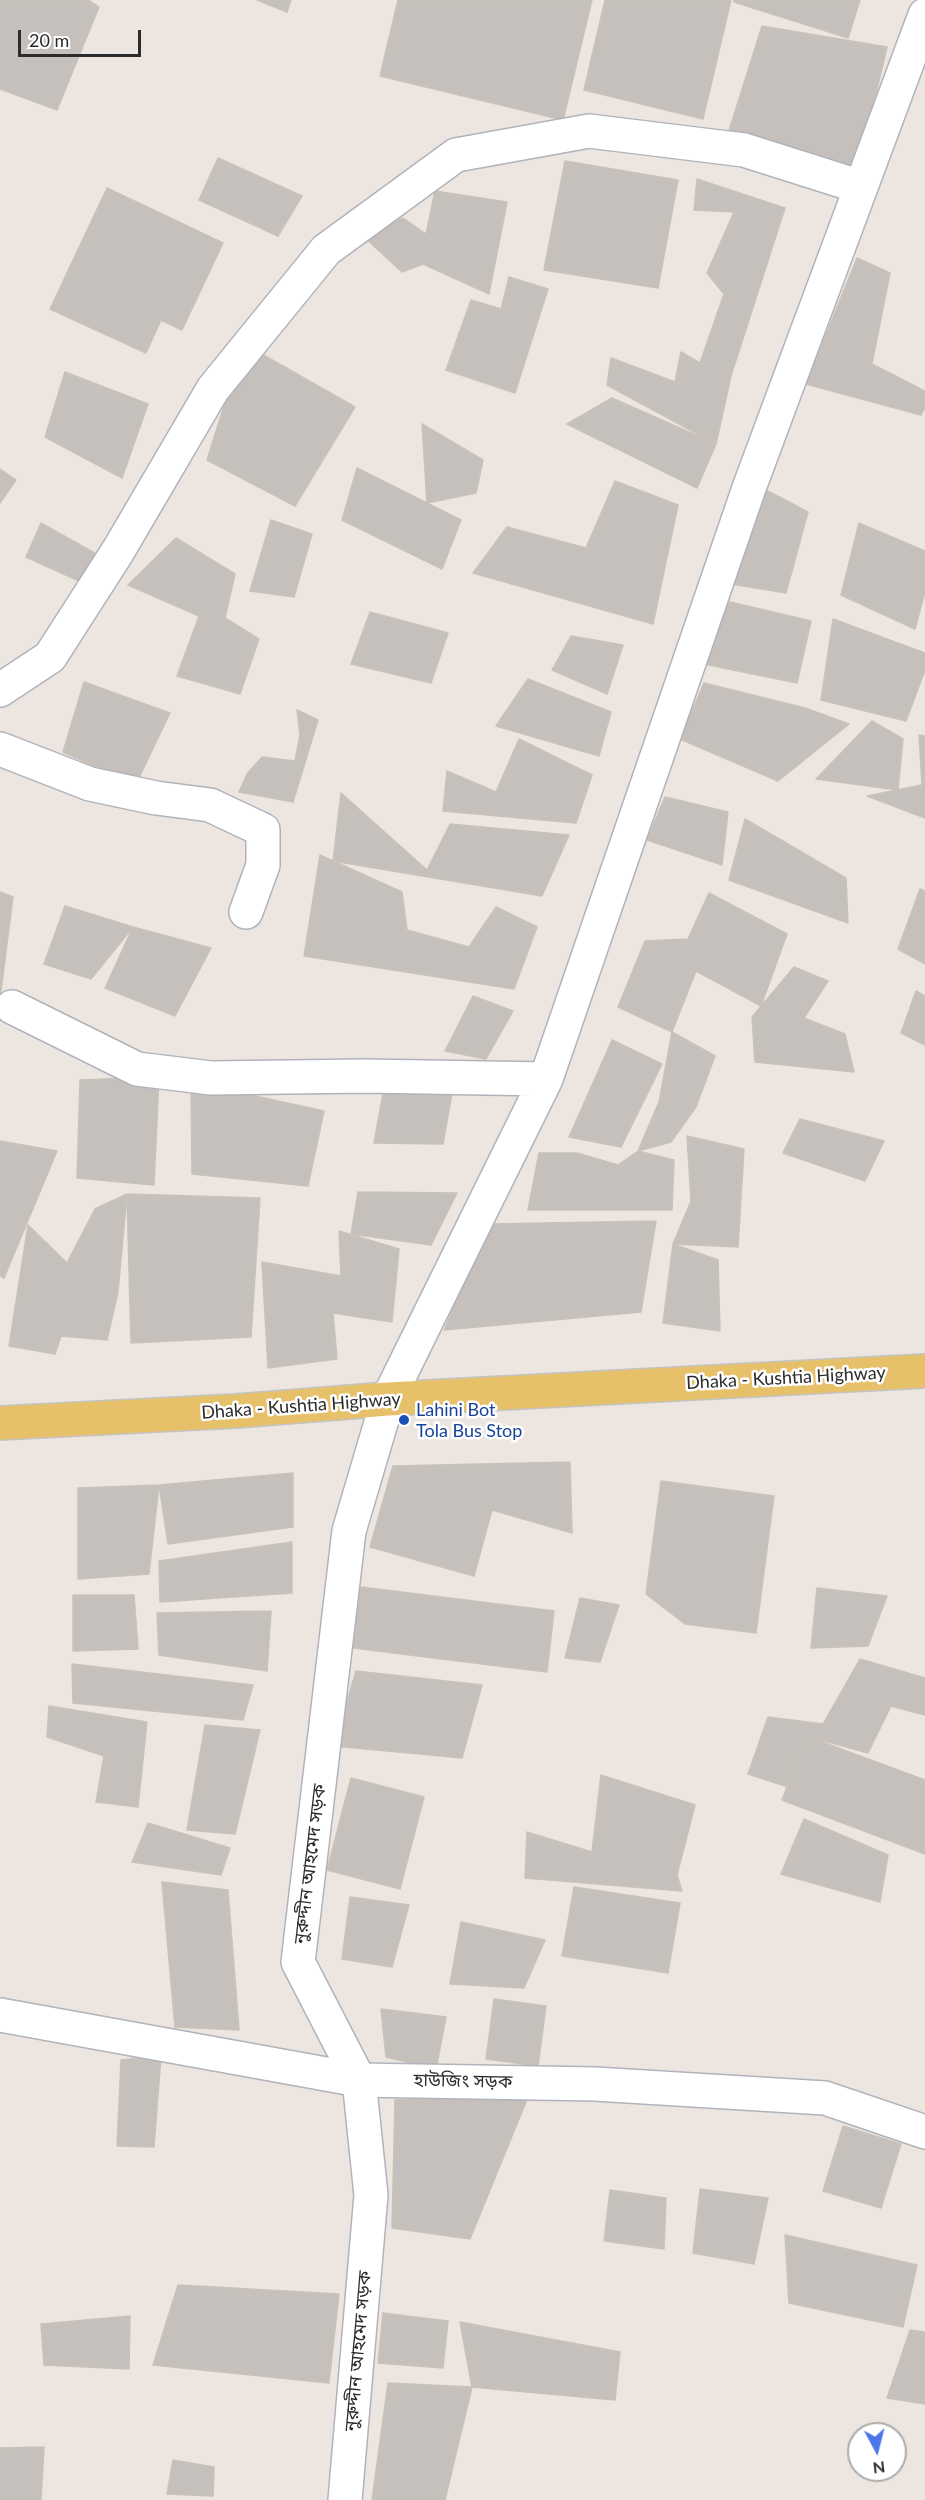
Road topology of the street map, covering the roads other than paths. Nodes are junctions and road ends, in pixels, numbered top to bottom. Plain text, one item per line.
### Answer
1 (925, 15) edge
2 (861, 187) junction
3 (0, 690) edge
4 (0, 749) edge
5 (246, 912) dead end
6 (12, 1007) dead end
7 (546, 1079) junction
8 (925, 1371) edge
9 (388, 1399) junction
10 (0, 1423) edge
11 (0, 2015) edge
12 (359, 2080) junction
13 (925, 2132) edge
14 (345, 2500) edge

1 - 2 street, নুরুদ্দীন আহমেদ সড়ক
2 - 3 street
2 - 7 street, নুরুদ্দীন আহমেদ সড়ক
4 - 5 street
6 - 7 street
7 - 9 street, নুরুদ্দীন আহমেদ সড়ক
8 - 9 main road, Dhaka - Kushtia Highway
9 - 10 main road, Dhaka - Kushtia Highway
9 - 12 street, নুরুদ্দীন আহমেদ সড়ক
11 - 12 street, হাউজিং সড়ক
12 - 13 street, হাউজিং সড়ক
12 - 14 street, নুরুদ্দীন আহমেদ সড়ক

